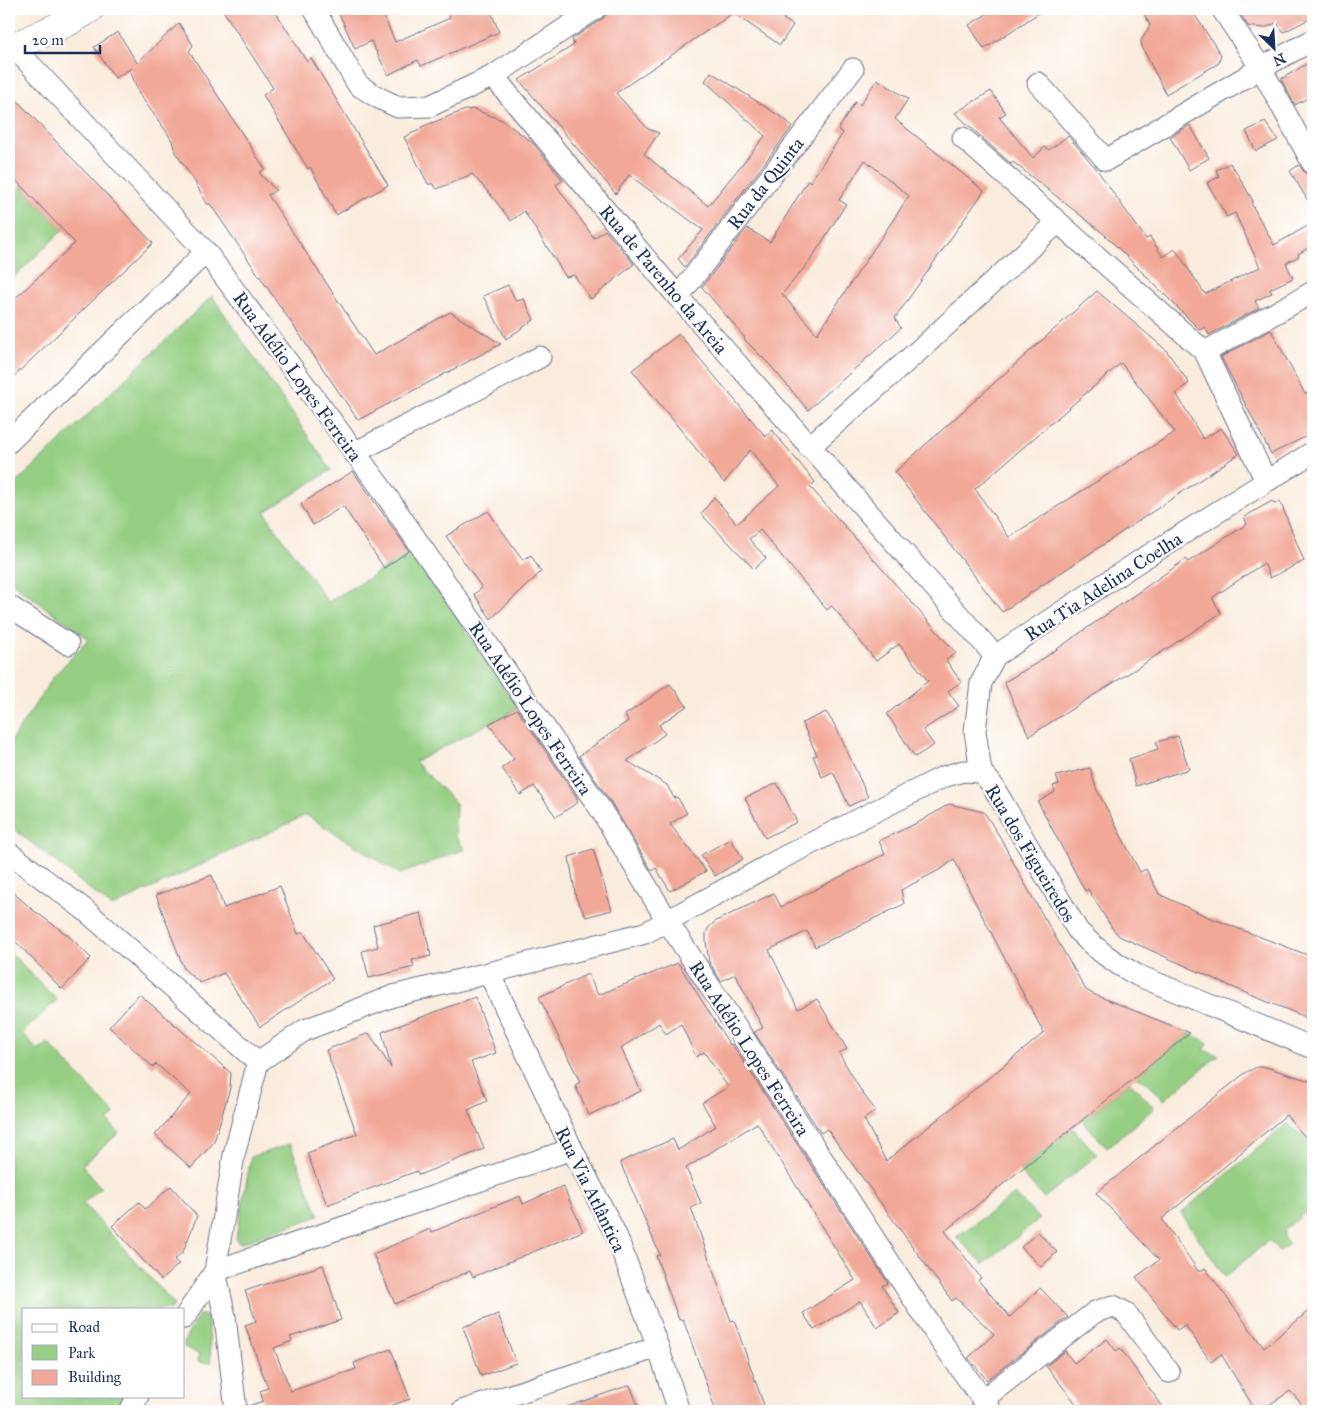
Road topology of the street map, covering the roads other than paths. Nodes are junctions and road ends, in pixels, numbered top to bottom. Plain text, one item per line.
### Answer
1 (90, 9) edge
2 (314, 9) edge
3 (595, 9) edge
4 (1222, 9) edge
5 (1313, 40) edge
6 (10, 47) edge
7 (1261, 68) junction
8 (853, 69) dead end
9 (493, 76) junction
10 (1038, 83) dead end
11 (963, 138) dead end
12 (1313, 164) edge
13 (1058, 222) junction
14 (206, 252) junction
15 (1313, 292) edge
16 (678, 297) junction
17 (1205, 352) junction
18 (540, 357) dead end
19 (9, 442) edge
20 (810, 446) junction
21 (1313, 452) edge
22 (354, 453) junction
23 (1266, 481) junction
24 (9, 606) edge
25 (68, 644) dead end
26 (995, 656) junction
27 (981, 772) junction
28 (9, 853) edge
29 (668, 922) junction
30 (489, 973) junction
31 (1313, 1048) edge
32 (258, 1062) junction
33 (572, 1149) junction
34 (215, 1271) junction
35 (185, 1316) edge
36 (658, 1347) junction
37 (1169, 1372) dead end
38 (137, 1398) edge
39 (987, 1405) edge
40 (130, 1411) edge
41 (236, 1411) edge
42 (462, 1411) edge
43 (679, 1411) edge

1 - 6 street
2 - 9 street
3 - 9 street
4 - 7 street
5 - 7 street
6 - 14 street, Rua Adélio Lopes Ferreira
7 - 10 street
7 - 12 street
8 - 16 street, Rua da Quinta
9 - 16 street, Rua de Parenho da Areia
11 - 13 street
13 - 17 street
13 - 20 street
14 - 19 street
14 - 22 street, Rua Adélio Lopes Ferreira
15 - 17 street
16 - 20 street, Rua de Parenho da Areia
17 - 23 street
18 - 22 street
20 - 26 street, Rua de Parenho da Areia
21 - 23 street, Rua Tia Adelina Coelha
22 - 29 street, Rua Adélio Lopes Ferreira
23 - 26 street, Rua Tia Adelina Coelha
24 - 25 street
26 - 27 street, Rua Tia Adelina Coelha
27 - 29 street, Rua dos Figueiredos
27 - 31 street, Rua dos Figueiredos
28 - 32 street
29 - 30 street, Rua dos Figueiredos
29 - 39 street, Rua Adélio Lopes Ferreira
30 - 32 street, Rua dos Figueiredos
30 - 33 street, Rua Via Atlântica
32 - 34 street
33 - 34 street
33 - 36 street, Rua Via Atlântica
34 - 35 street
34 - 41 street
36 - 42 street
36 - 43 street, Rua Via Atlântica
37 - 39 street
38 - 40 street

